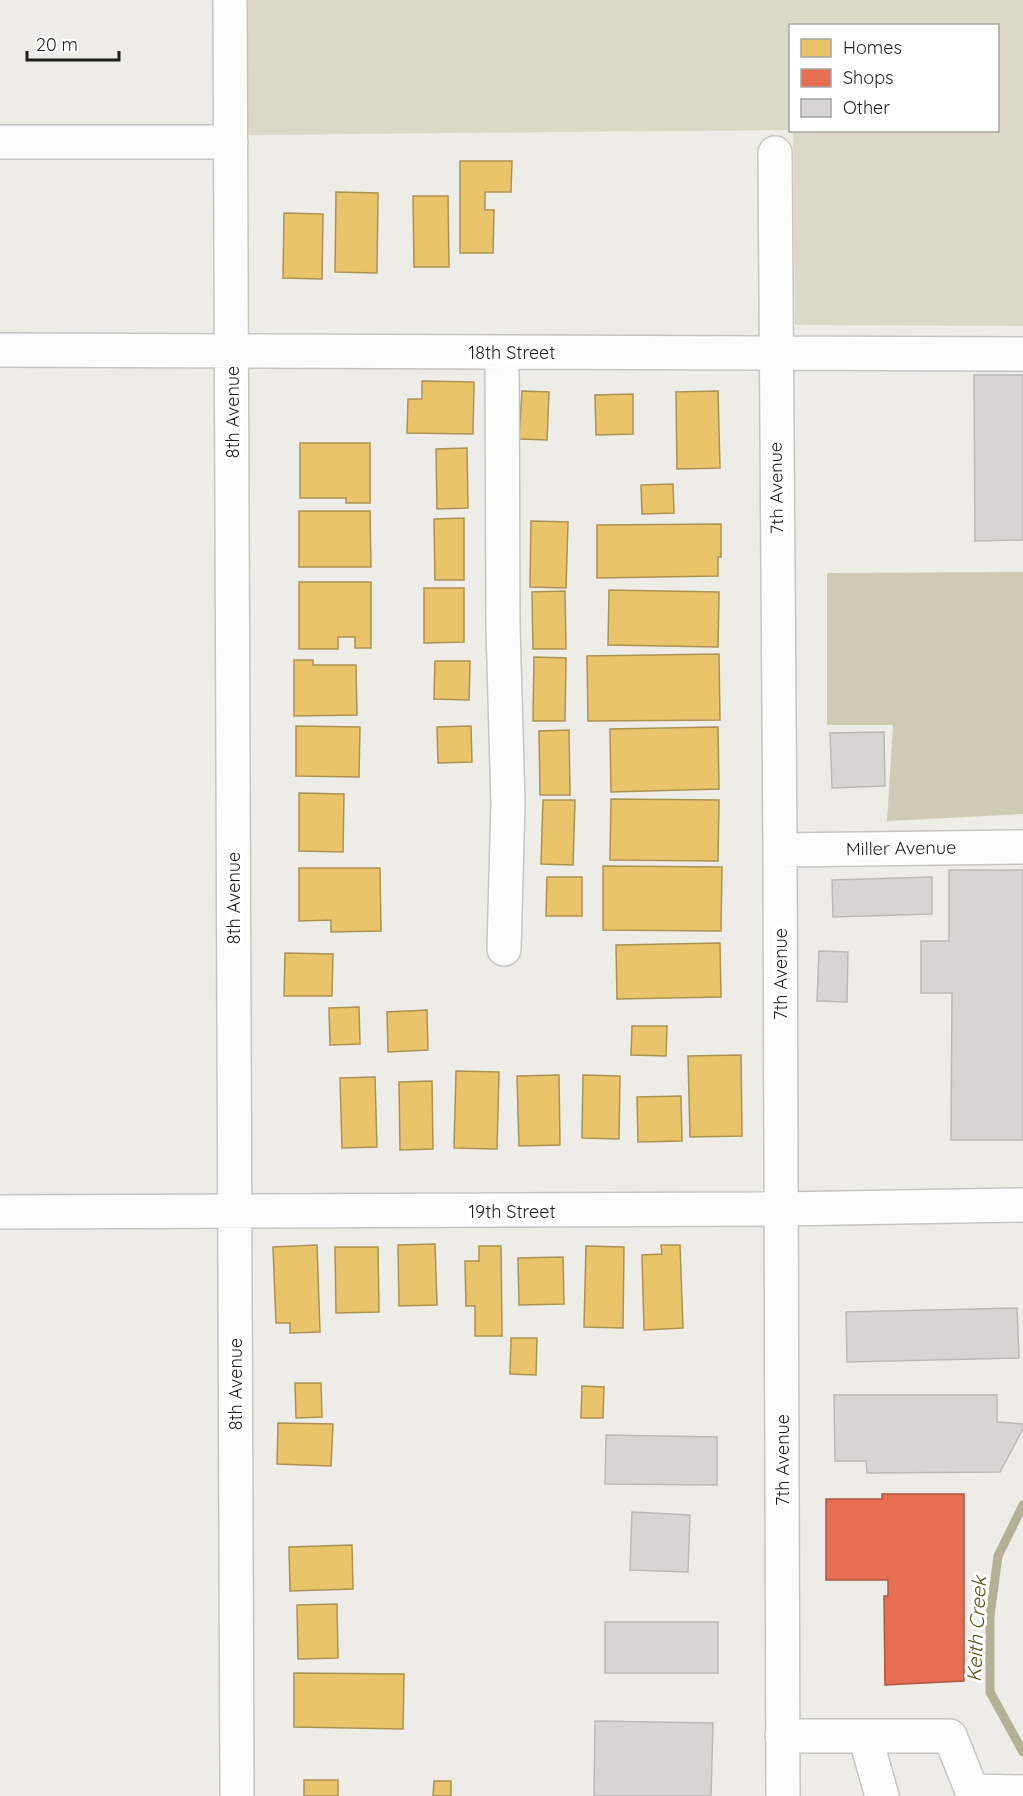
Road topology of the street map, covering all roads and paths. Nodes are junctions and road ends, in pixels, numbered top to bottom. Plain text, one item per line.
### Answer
1 (230, 0) edge
2 (0, 142) edge
3 (231, 142) junction
4 (775, 153) dead end
5 (0, 350) edge
6 (232, 351) junction
7 (502, 352) junction
8 (775, 352) junction
9 (1023, 354) edge
10 (1023, 847) edge
11 (780, 849) junction
12 (504, 949) dead end
13 (1023, 1205) edge
14 (781, 1209) junction
15 (0, 1212) edge
16 (234, 1212) junction
17 (782, 1736) junction
18 (865, 1736) junction
19 (1023, 1792) edge
20 (973, 1793) edge
21 (237, 1796) edge
22 (783, 1796) edge
23 (882, 1796) edge

1 - 3 street, 8th Avenue
2 - 3 street
3 - 6 street, 8th Avenue
4 - 8 street, 7th Avenue
5 - 6 street, 18th Street
6 - 7 street, 18th Street
6 - 16 street, 8th Avenue
7 - 8 street, 18th Street
7 - 12 street
8 - 9 street, 18th Street
8 - 11 street, 7th Avenue
10 - 11 street, Miller Avenue
11 - 14 street, 7th Avenue
13 - 14 street, 19th Street
14 - 16 street, 19th Street
14 - 17 street, 7th Avenue
15 - 16 street, 19th Street
16 - 21 street, 8th Avenue
17 - 18 street
17 - 22 street, 7th Avenue
18 - 20 street
18 - 23 street
19 - 20 street

